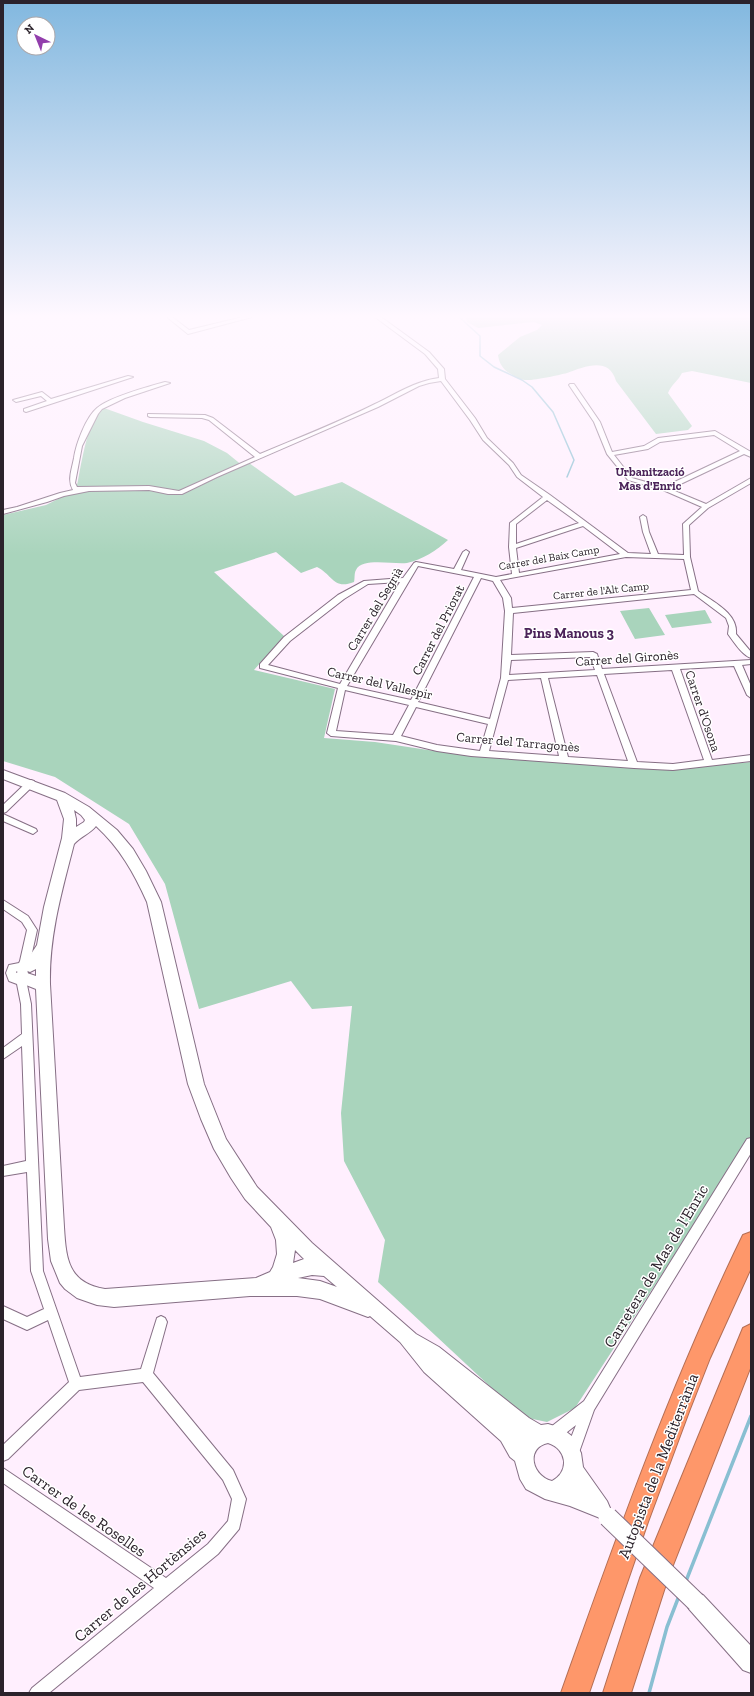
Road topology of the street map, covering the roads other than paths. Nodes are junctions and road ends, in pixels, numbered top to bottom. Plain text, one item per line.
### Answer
1 (33, 396) edge
2 (44, 396) edge
3 (66, 396) edge
4 (126, 396) edge
5 (395, 396) edge
6 (455, 396) edge
7 (580, 396) edge
8 (16, 400) dead end
9 (50, 401) junction
10 (26, 410) dead end
11 (150, 415) dead end
12 (748, 453) edge
13 (610, 454) junction
14 (259, 457) junction
15 (751, 480) edge
16 (665, 489) junction
17 (81, 490) junction
18 (548, 496) junction
19 (706, 507) junction
20 (3, 512) edge
21 (643, 517) dead end
22 (584, 524) junction
23 (512, 547) junction
24 (466, 552) dead end
25 (626, 555) junction
26 (655, 556) junction
27 (687, 557) junction
28 (416, 564) joint
29 (457, 570) junction
30 (479, 575) junction
31 (516, 575) junction
32 (496, 579) junction
33 (405, 580) junction
34 (695, 592) junction
35 (509, 612) junction
36 (751, 656) edge
37 (507, 658) junction
38 (751, 662) edge
39 (737, 664) junction
40 (675, 667) junction
41 (600, 672) junction
42 (544, 676) junction
43 (505, 678) junction
44 (342, 687) junction
45 (751, 695) edge
46 (414, 703) junction
47 (492, 722) junction
48 (396, 738) junction
49 (484, 753) junction
50 (751, 758) edge
51 (564, 759) junction
52 (709, 763) junction
53 (634, 765) junction
54 (3, 774) edge
55 (31, 783) junction
56 (60, 796) junction
57 (3, 810) edge
58 (3, 818) edge
59 (83, 822) junction
60 (33, 831) dead end
61 (3, 904) edge
62 (22, 974) edge
63 (27, 1036) junction
64 (3, 1054) edge
65 (751, 1143) edge
66 (32, 1165) junction
67 (3, 1172) edge
68 (275, 1219) junction
69 (751, 1243) edge
70 (330, 1269) junction
71 (275, 1280) junction
72 (250, 1287) junction
73 (3, 1312) edge
74 (51, 1312) junction
75 (377, 1312) junction
76 (161, 1322) dead end
77 (406, 1336) junction
78 (751, 1336) edge
79 (146, 1375) junction
80 (76, 1384) junction
81 (589, 1406) junction
82 (546, 1435) junction
83 (3, 1454) edge
84 (524, 1457) junction
85 (573, 1461) junction
86 (3, 1475) edge
87 (553, 1491) junction
88 (603, 1512) junction
89 (166, 1588) junction
90 (751, 1662) edge
91 (37, 1693) edge
92 (575, 1693) edge
93 (617, 1693) edge

1 - 8 street
2 - 9 street
3 - 9 street
4 - 17 street
5 - 14 street
6 - 18 street
7 - 13 street
9 - 10 street
11 - 14 street
12 - 13 street
12 - 16 street
13 - 16 street
14 - 17 street
15 - 19 street
16 - 19 street
17 - 20 street
18 - 22 street
18 - 23 street
19 - 27 street
21 - 26 street
22 - 23 street
22 - 25 street
23 - 31 street
24 - 29 street
25 - 26 street, Carrer del Baix Camp
25 - 31 street, Carrer del Baix Camp
26 - 27 street, Carrer del Baix Camp
27 - 34 street
28 - 29 street, Carrer del Baix Camp
28 - 33 street, Carrer del Segrià
29 - 30 street, Carrer del Baix Camp
30 - 32 street, Carrer del Baix Camp
30 - 46 street, Carrer del Priorat
31 - 32 street, Carrer del Baix Camp
32 - 35 street
33 - 44 street, Carrer del Segrià
33 - 44 street, Carrer del Vallespir
34 - 35 street, Carrer de l'Alt Camp
34 - 36 street
35 - 37 street
37 - 41 street
37 - 43 street
38 - 39 street, Carrer del Gironès
39 - 40 street, Carrer del Gironès
39 - 45 street
40 - 41 street, Carrer del Gironès
40 - 52 street, Carrer d'Osona
41 - 42 street, Carrer del Gironès
41 - 53 street
42 - 43 street, Carrer del Gironès
42 - 51 street
43 - 47 street
44 - 46 street, Carrer del Vallespir
44 - 48 street, Carrer del Tarragonès
46 - 47 street, Carrer del Vallespir
46 - 48 street, Carrer del Priorat
47 - 49 street
48 - 49 street, Carrer del Tarragonès
49 - 51 street, Carrer del Tarragonès
50 - 52 street, Carrer del Tarragonès
51 - 53 street, Carrer del Tarragonès
52 - 53 street, Carrer del Tarragonès
54 - 55 main road
55 - 56 main road
55 - 57 street
56 - 59 main road
56 - 59 main road
58 - 60 street
59 - 62 main road
59 - 68 main road
61 - 62 street
62 - 63 street
62 - 72 main road
63 - 64 street
63 - 66 street
65 - 81 street, Carretera de Mas de l'Enric
66 - 67 street
66 - 74 street
68 - 70 main road
68 - 71 main road
69 - 92 highway, Autopista de la Mediterrània
70 - 71 main road
70 - 75 main road
71 - 72 main road
72 - 75 main road
73 - 74 street
74 - 80 street
75 - 77 main road
76 - 79 street
77 - 82 main road
77 - 84 main road
78 - 93 highway
79 - 80 street
79 - 89 street, Carrer de les Hortènsies
80 - 83 street
81 - 82 street
81 - 85 street
82 - 84 main road
82 - 85 main road
84 - 87 main road
85 - 87 main road
85 - 88 main road
86 - 89 street, Carrer de les Roselles
87 - 88 main road
88 - 90 main road, bridge
89 - 91 street, Carrer de les Hortènsies

